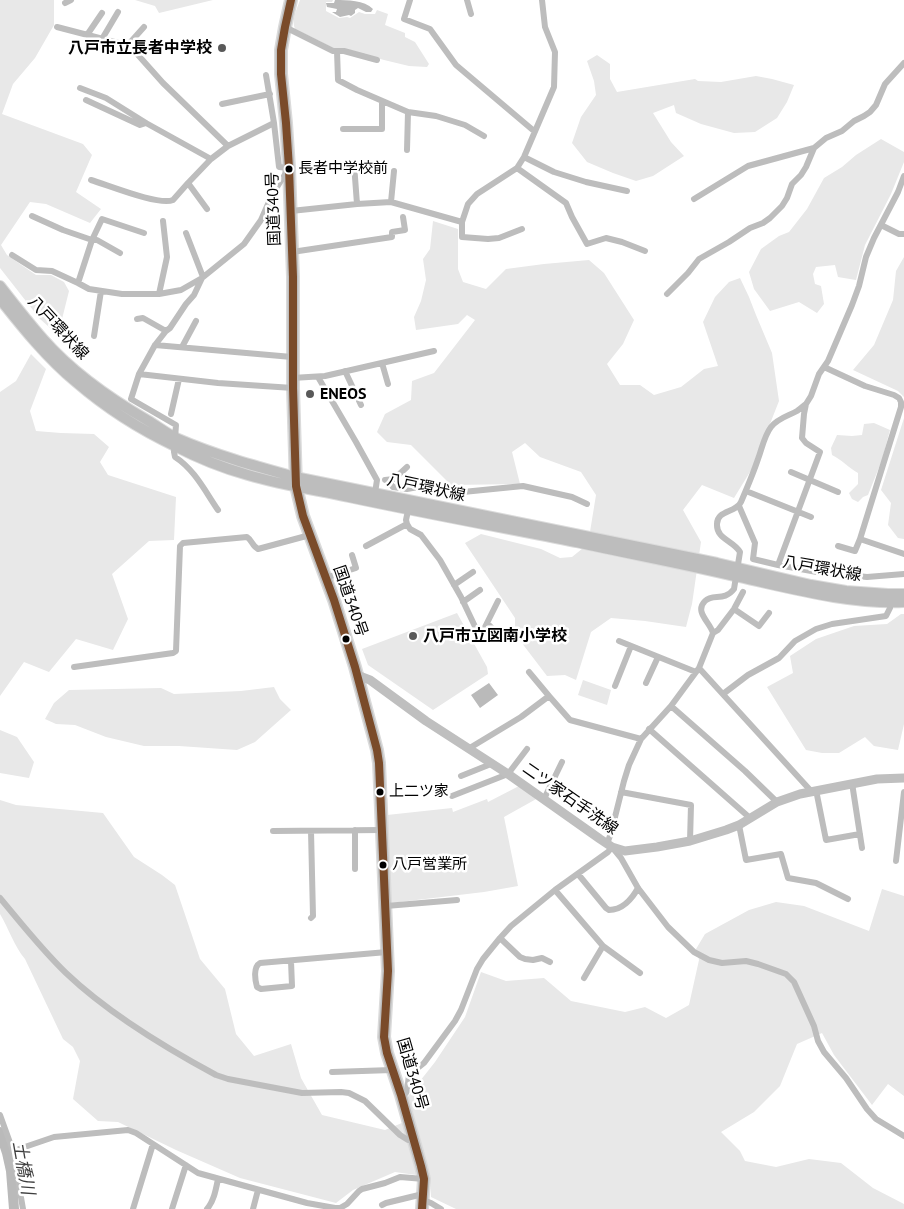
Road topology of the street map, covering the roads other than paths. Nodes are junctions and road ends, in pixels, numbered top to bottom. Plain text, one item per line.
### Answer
1 (291, 0) edge
2 (410, 0) edge
3 (467, 0) edge
4 (542, 0) edge
5 (118, 12) dead end
6 (102, 14) dead end
7 (471, 14) dead end
8 (57, 27) dead end
9 (144, 27) dead end
10 (284, 27) junction
11 (87, 35) junction
12 (102, 39) junction
13 (127, 46) junction
14 (337, 51) junction
15 (377, 60) dead end
16 (904, 63) edge
17 (266, 75) dead end
18 (80, 88) dead end
19 (270, 94) junction
20 (86, 100) dead end
21 (382, 101) junction
22 (222, 104) dead end
23 (408, 112) junction
24 (146, 123) junction
25 (274, 123) junction
26 (343, 129) dead end
27 (534, 131) junction
28 (484, 136) dead end
29 (228, 146) junction
30 (814, 148) junction
31 (406, 150) dead end
32 (524, 157) junction
33 (211, 159) junction
34 (377, 166) dead end
35 (289, 168) junction
36 (517, 168) junction
37 (394, 171) dead end
38 (904, 176) edge
39 (91, 180) dead end
40 (188, 183) junction
41 (627, 191) dead end
42 (694, 198) dead end
43 (391, 202) junction
44 (357, 204) junction
45 (207, 209) dead end
46 (291, 211) junction
47 (32, 216) dead end
48 (403, 217) dead end
49 (163, 220) dead end
50 (462, 222) junction
51 (881, 225) junction
52 (522, 229) dead end
53 (144, 233) dead end
54 (186, 233) dead end
55 (904, 234) edge
56 (92, 240) junction
57 (645, 251) dead end
58 (292, 252) junction
59 (120, 253) dead end
60 (12, 255) dead end
61 (202, 278) junction
62 (78, 283) junction
63 (0, 286) edge
64 (101, 291) junction
65 (159, 294) junction
66 (667, 294) dead end
67 (0, 299) edge
68 (136, 319) dead end
69 (196, 321) dead end
70 (166, 331) junction
71 (94, 336) dead end
72 (156, 345) junction
73 (182, 348) junction
74 (434, 351) dead end
75 (292, 357) junction
76 (382, 363) junction
77 (824, 367) junction
78 (345, 372) junction
79 (139, 374) junction
80 (318, 377) junction
81 (178, 379) junction
82 (292, 383) junction
83 (388, 384) dead end
84 (806, 404) junction
85 (361, 405) dead end
86 (170, 414) dead end
87 (174, 442) junction
88 (407, 467) dead end
89 (791, 472) dead end
90 (377, 480) junction
91 (387, 480) junction
92 (809, 480) junction
93 (296, 481) junction
94 (746, 491) junction
95 (375, 492) junction
96 (838, 492) dead end
97 (587, 504) dead end
98 (409, 505) junction
99 (739, 506) junction
100 (218, 510) dead end
101 (797, 511) junction
102 (811, 517) dead end
103 (407, 524) junction
104 (310, 535) junction
105 (860, 539) junction
106 (366, 546) dead end
107 (838, 546) dead end
108 (904, 554) edge
109 (352, 555) dead end
110 (778, 565) junction
111 (473, 572) dead end
112 (737, 572) junction
113 (904, 574) edge
114 (326, 578) junction
115 (454, 585) junction
116 (480, 590) dead end
117 (743, 592) dead end
118 (904, 594) edge
119 (498, 600) dead end
120 (463, 602) junction
121 (890, 602) junction
122 (904, 602) edge
123 (734, 609) junction
124 (768, 613) dead end
125 (487, 623) junction
126 (713, 634) junction
127 (499, 635) dead end
128 (620, 641) dead end
129 (631, 646) junction
130 (658, 656) junction
131 (74, 667) dead end
132 (697, 670) junction
133 (529, 672) dead end
134 (357, 675) junction
135 (646, 683) dead end
136 (615, 686) dead end
137 (723, 694) junction
138 (549, 696) junction
139 (671, 706) junction
140 (649, 729) junction
141 (641, 739) junction
142 (468, 749) junction
143 (527, 749) dead end
144 (562, 762) dead end
145 (491, 764) junction
146 (508, 774) junction
147 (461, 776) dead end
148 (904, 778) edge
149 (852, 783) junction
150 (814, 790) junction
151 (621, 792) junction
152 (904, 792) edge
153 (452, 796) dead end
154 (544, 799) junction
155 (777, 802) junction
156 (750, 818) junction
157 (739, 825) junction
158 (355, 830) junction
159 (382, 830) junction
160 (272, 831) dead end
161 (311, 831) junction
162 (860, 834) junction
163 (690, 841) junction
164 (610, 845) junction
165 (862, 848) dead end
166 (896, 862) dead end
167 (356, 869) dead end
168 (578, 874) junction
169 (638, 888) junction
170 (555, 890) junction
171 (0, 898) edge
172 (848, 899) dead end
173 (457, 900) dead end
174 (386, 906) junction
175 (311, 918) dead end
176 (500, 938) junction
177 (603, 946) junction
178 (387, 952) junction
179 (291, 961) junction
180 (550, 962) dead end
181 (640, 973) dead end
182 (584, 978) dead end
183 (392, 1070) junction
184 (332, 1072) dead end
185 (401, 1094) junction
186 (0, 1115) edge
187 (904, 1136) edge
188 (414, 1140) junction
189 (153, 1144) junction
190 (14, 1151) junction
191 (186, 1165) junction
192 (218, 1179) junction
193 (424, 1179) junction
194 (258, 1190) junction
195 (423, 1201) edge
196 (382, 1205) dead end
197 (22, 1209) edge
198 (133, 1209) edge
199 (172, 1209) edge
200 (207, 1209) edge
201 (253, 1209) edge
202 (441, 1209) edge

1 - 10 highway, 国道340号
2 - 27 street
3 - 7 street
4 - 27 street
5 - 12 street
6 - 11 street
8 - 11 street
9 - 13 street
10 - 14 street
10 - 35 highway, 国道340号
11 - 12 street
12 - 13 street
13 - 29 street
14 - 15 street
14 - 21 street
16 - 30 street
17 - 19 street
18 - 24 street
19 - 22 street
19 - 25 street
20 - 24 street
21 - 23 street
21 - 26 street
23 - 28 street
23 - 31 street
24 - 33 street
25 - 29 street
25 - 35 street
27 - 32 street
29 - 33 street
30 - 42 street
30 - 66 street
32 - 36 street
32 - 41 street
33 - 40 street
34 - 44 street
35 - 46 highway, 国道340号
35 - 61 street
36 - 50 street
36 - 57 street
37 - 43 street
38 - 51 street
39 - 40 street
40 - 45 street
43 - 44 street
43 - 50 street
44 - 46 street
46 - 58 highway, 国道340号
47 - 56 street
48 - 58 street
49 - 65 street
50 - 52 street
51 - 55 street
51 - 77 street
53 - 56 street
54 - 61 street
56 - 59 street
56 - 62 street
58 - 75 highway, 国道340号
60 - 62 street
61 - 65 street
61 - 70 street
62 - 64 street
63 - 87 main road, 八戸環状線
64 - 65 street
64 - 71 street
67 - 87 main road, 八戸環状線
68 - 70 street
69 - 73 street
70 - 72 street
72 - 73 street
72 - 79 street
73 - 75 street
74 - 76 street
75 - 82 highway, 国道340号
76 - 78 street
76 - 83 street
77 - 84 street
77 - 105 street
78 - 80 street
78 - 85 street
79 - 81 street
79 - 87 street
80 - 82 street
80 - 90 street
81 - 82 street
81 - 86 street
82 - 93 highway, 国道340号
84 - 92 street
84 - 94 street
87 - 93 main road, 八戸環状線
87 - 100 street
88 - 91 street
89 - 92 street
90 - 91 street
90 - 95 street
91 - 97 street
92 - 96 street
92 - 101 street
93 - 95 main road, 八戸環状線
93 - 98 main road, 八戸環状線
93 - 104 highway, 国道340号
94 - 99 street
94 - 101 street
95 - 98 main road, 八戸環状線
98 - 103 street
98 - 112 main road, 八戸環状線
99 - 110 street
99 - 112 street
101 - 102 street
101 - 110 street
103 - 106 street
103 - 115 street
104 - 114 highway, 国道340号
104 - 131 street
105 - 107 street
105 - 108 street
109 - 114 street
110 - 113 street
111 - 115 street
112 - 118 main road, 八戸環状線
112 - 121 main road, 八戸環状線
112 - 126 street
114 - 134 highway, 国道340号
115 - 120 street
116 - 120 street
117 - 123 street
119 - 125 street
120 - 125 street
121 - 122 main road, 八戸環状線
121 - 137 street
123 - 124 street
123 - 126 street
125 - 127 street
126 - 132 street
128 - 129 street
129 - 130 street
129 - 136 street
130 - 132 street
130 - 135 street
132 - 137 street
132 - 139 street
133 - 138 street
134 - 142 street, 二ツ家石手洗線
134 - 159 highway, 国道340号
137 - 150 street
138 - 141 street
138 - 142 street
139 - 140 street
139 - 155 street
140 - 141 street
140 - 156 street
141 - 151 street
142 - 145 street, 二ツ家石手洗線
143 - 146 street
144 - 154 street
145 - 146 street, 二ツ家石手洗線
145 - 147 street
146 - 153 street
146 - 154 street, 二ツ家石手洗線
148 - 149 street, 二ツ家石手洗線
149 - 150 street, 二ツ家石手洗線
149 - 162 street
150 - 155 street, 二ツ家石手洗線
150 - 162 street
151 - 163 street
151 - 164 street
152 - 166 street
154 - 164 street, 二ツ家石手洗線
155 - 156 street, 二ツ家石手洗線
156 - 157 street, 二ツ家石手洗線
157 - 163 street, 二ツ家石手洗線
157 - 172 street
158 - 159 street
158 - 161 street
158 - 167 street
159 - 174 highway, 国道340号
160 - 161 street
161 - 175 street
162 - 165 street
163 - 164 street, 二ツ家石手洗線
164 - 168 street
164 - 169 street
168 - 169 street
168 - 170 street
169 - 187 street
170 - 176 street
170 - 177 street
171 - 188 street
173 - 174 street
174 - 178 highway, 国道340号
176 - 180 street
176 - 185 street
177 - 181 street
177 - 182 street
178 - 179 street
178 - 183 highway, 国道340号
179 - 179 street
183 - 184 street
183 - 185 highway, 国道340号
185 - 188 highway, 国道340号
186 - 190 street
188 - 193 highway, 国道340号
189 - 190 street
189 - 191 street
189 - 198 street
190 - 197 street
191 - 192 street
191 - 199 street
192 - 194 street
192 - 200 street
193 - 194 street
193 - 195 highway, 国道340号
194 - 201 street
195 - 196 street
195 - 202 street

